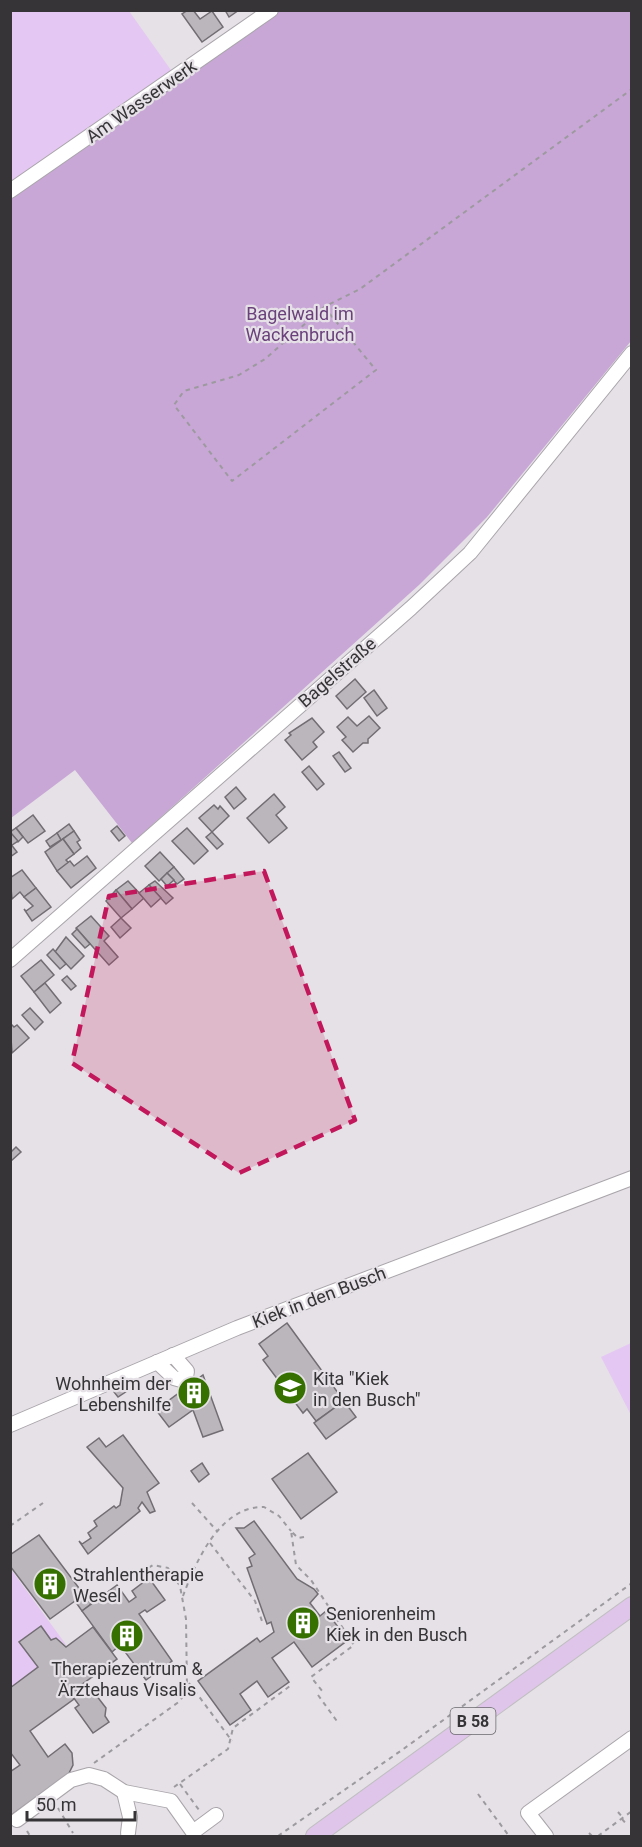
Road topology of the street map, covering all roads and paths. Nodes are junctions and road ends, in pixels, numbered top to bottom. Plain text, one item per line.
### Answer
1 (270, 10) edge
2 (632, 89) edge
3 (10, 190) edge
4 (324, 307) junction
5 (632, 353) edge
6 (10, 960) edge
7 (632, 1178) edge
8 (173, 1356) junction
9 (157, 1362) junction
10 (10, 1425) edge
11 (43, 1503) dead end
12 (192, 1503) dead end
13 (10, 1526) edge
14 (217, 1531) junction
15 (291, 1531) junction
16 (304, 1537) dead end
17 (210, 1543) junction
18 (96, 1574) dead end
19 (632, 1583) edge
20 (183, 1596) junction
21 (632, 1606) edge
22 (263, 1624) dead end
23 (189, 1683) junction
24 (290, 1686) dead end
25 (323, 1692) dead end
26 (318, 1695) dead end
27 (339, 1724) dead end
28 (632, 1738) edge
29 (232, 1741) junction
30 (94, 1763) dead end
31 (87, 1768) dead end
32 (98, 1768) dead end
33 (172, 1788) dead end
34 (124, 1792) junction
35 (478, 1794) dead end
36 (632, 1811) edge
37 (618, 1812) dead end
38 (216, 1815) dead end
39 (65, 1818) dead end
40 (622, 1818) junction
41 (17, 1820) dead end
42 (627, 1825) dead end
43 (73, 1833) dead end
44 (128, 1833) dead end
45 (278, 1836) edge
46 (315, 1836) edge
47 (509, 1836) edge
48 (546, 1836) edge
49 (598, 1836) edge

1 - 3 street, Am Wasserwerk
2 - 4 path
4 - 4 path
5 - 6 street, Bagelstraße
7 - 8 street, Kiek in den Busch
8 - 9 street, Kiek in den Busch
8 - 9 street
9 - 10 street, Kiek in den Busch
11 - 13 path
12 - 14 path
14 - 15 path
14 - 17 path
15 - 16 path
15 - 25 path
17 - 20 path
17 - 22 path
18 - 20 path
19 - 45 path
20 - 23 path
21 - 46 main road, B 58
23 - 29 path
23 - 30 path
24 - 29 path
26 - 27 path
28 - 48 street
29 - 33 path
31 - 32 path
34 - 38 street
34 - 41 street
34 - 44 street
35 - 47 path
36 - 40 path
37 - 40 path
39 - 43 path
40 - 42 path
40 - 49 path

